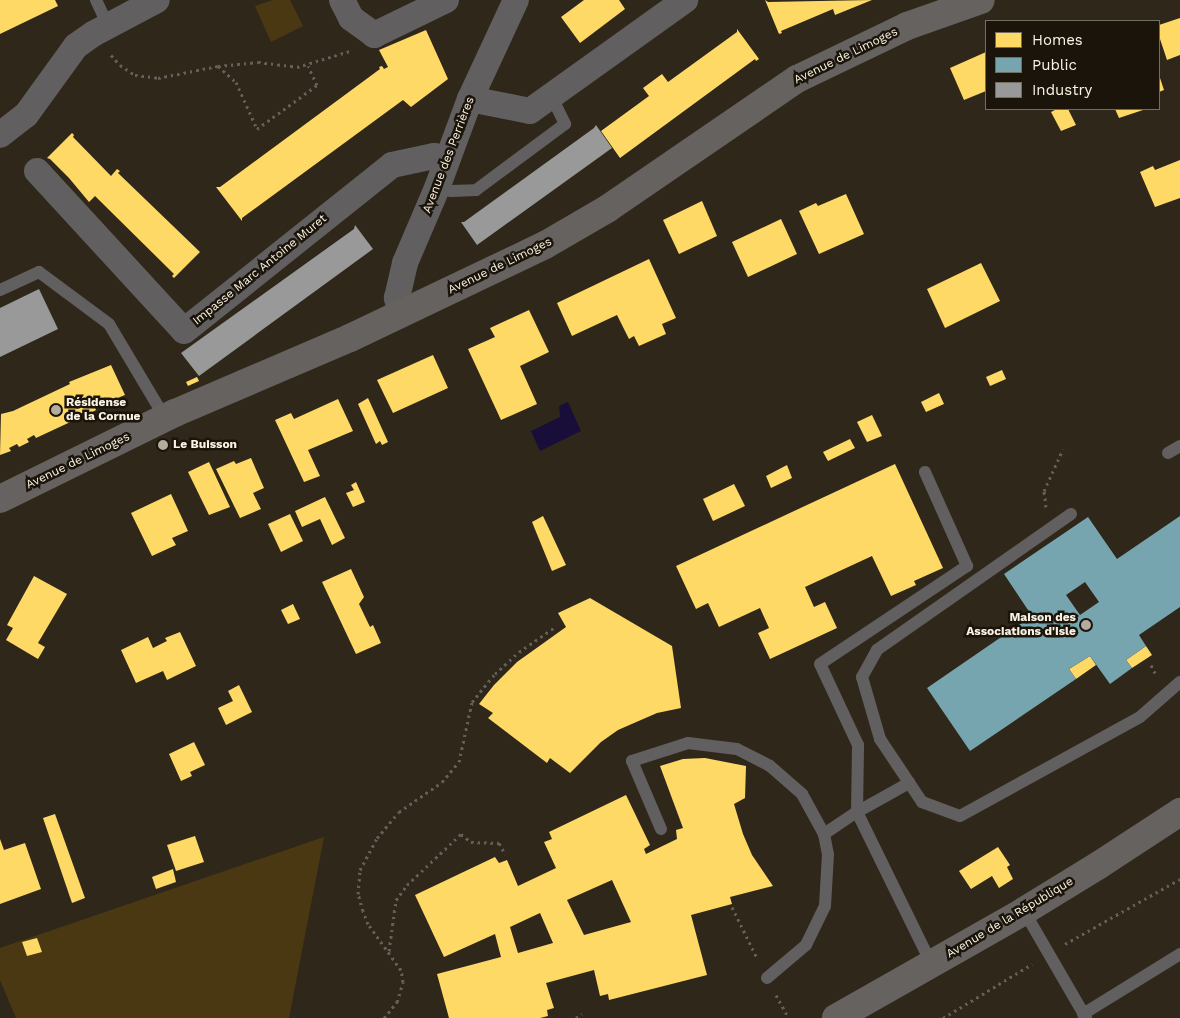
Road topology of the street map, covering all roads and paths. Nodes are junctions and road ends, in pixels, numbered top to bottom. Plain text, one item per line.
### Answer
1 (96, 0) edge
2 (157, 0) edge
3 (342, 0) edge
4 (446, 0) edge
5 (516, 0) edge
6 (685, 0) edge
7 (981, 0) edge
8 (100, 30) junction
9 (374, 35) junction
10 (308, 65) junction
11 (218, 66) junction
12 (551, 95) junction
13 (470, 99) junction
14 (1, 131) edge
15 (448, 158) junction
16 (37, 171) dead end
17 (437, 188) junction
18 (0, 290) edge
19 (400, 313) junction
20 (165, 418) junction
21 (1180, 446) edge
22 (1063, 449) dead end
23 (1168, 453) dead end
24 (925, 472) dead end
25 (0, 499) edge
26 (1071, 514) dead end
27 (1049, 530) junction
28 (555, 627) dead end
29 (1180, 682) edge
30 (909, 782) junction
31 (857, 812) junction
32 (1180, 812) edge
33 (661, 829) dead end
34 (824, 834) junction
35 (505, 854) dead end
36 (732, 907) dead end
37 (1024, 911) junction
38 (389, 952) junction
39 (1180, 954) edge
40 (932, 965) junction
41 (767, 978) joint
42 (582, 1014) dead end
43 (1084, 1016) edge
44 (384, 1018) edge
45 (576, 1018) edge
46 (836, 1018) edge

1 - 8 lane
2 - 8 street
3 - 9 street
4 - 9 street
5 - 13 street, Avenue des Perrières
6 - 12 street
7 - 19 main road, Avenue de Limoges
8 - 11 path
8 - 14 street
9 - 10 path
10 - 11 path
10 - 11 path
12 - 13 street
12 - 17 lane
13 - 15 street, Avenue des Perrières
15 - 16 street, Impasse Marc Antoine Muret
15 - 17 street, Avenue des Perrières
17 - 19 street, Avenue des Perrières
18 - 20 lane
19 - 20 main road, Avenue de Limoges
20 - 25 main road, Avenue de Limoges
21 - 23 lane
22 - 27 path
24 - 31 lane
26 - 27 lane
27 - 30 lane
28 - 38 path
29 - 30 lane
30 - 31 lane
31 - 34 lane
31 - 40 lane
32 - 37 main road, Avenue de la République
33 - 34 lane
34 - 41 lane
35 - 38 path
36 - 41 path
37 - 40 main road, Avenue de la République
37 - 43 lane
38 - 44 path
39 - 43 lane
40 - 46 main road, Avenue de la République
42 - 45 path

